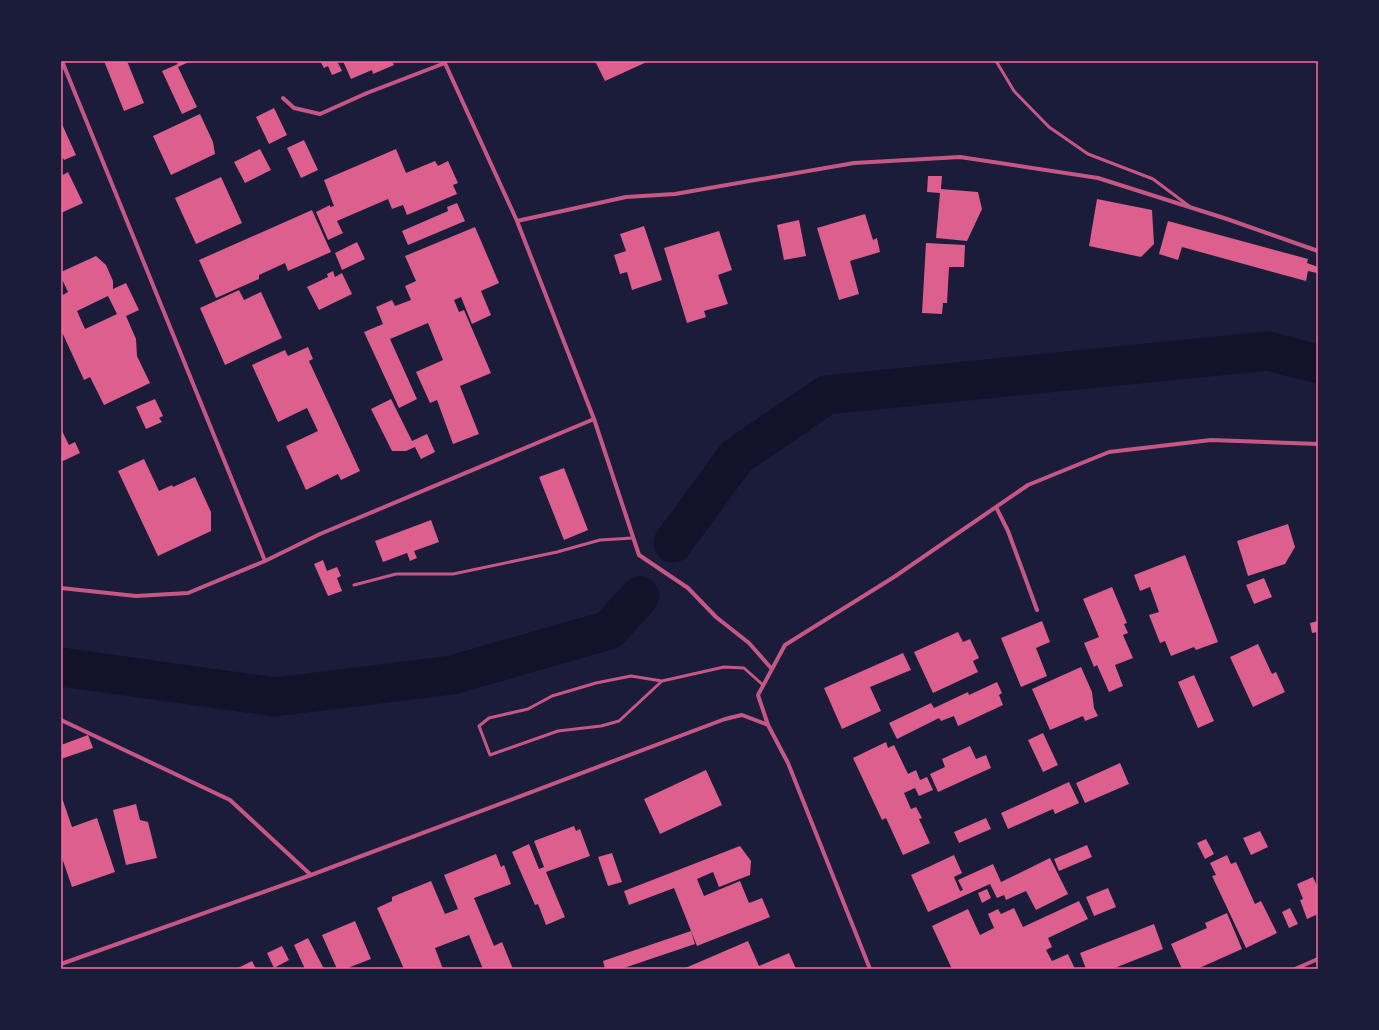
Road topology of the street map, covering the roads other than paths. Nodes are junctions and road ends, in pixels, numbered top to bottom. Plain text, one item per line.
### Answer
1 (62, 61) edge
2 (996, 61) edge
3 (445, 62) edge
4 (283, 98) dead end
5 (1191, 207) junction
6 (517, 220) junction
7 (1318, 251) edge
8 (594, 419) junction
9 (1318, 444) edge
10 (996, 507) junction
11 (633, 538) junction
12 (265, 561) junction
13 (354, 586) dead end
14 (61, 588) edge
15 (1037, 610) dead end
16 (771, 668) junction
17 (662, 680) junction
18 (763, 685) junction
19 (61, 720) edge
20 (768, 725) junction
21 (311, 875) junction
22 (1318, 959) edge
23 (61, 964) edge
24 (870, 969) edge
25 (1295, 969) edge

1 - 12 street
2 - 5 lane
3 - 4 street
3 - 6 street
5 - 6 street
5 - 7 street
6 - 8 street
8 - 11 street
8 - 12 street
9 - 10 street
10 - 15 street
10 - 16 street
11 - 13 lane
11 - 16 street
12 - 14 street
16 - 18 street
17 - 17 lane
17 - 18 lane
18 - 20 street
19 - 21 street
20 - 21 street
20 - 24 street
21 - 23 street
22 - 25 street

